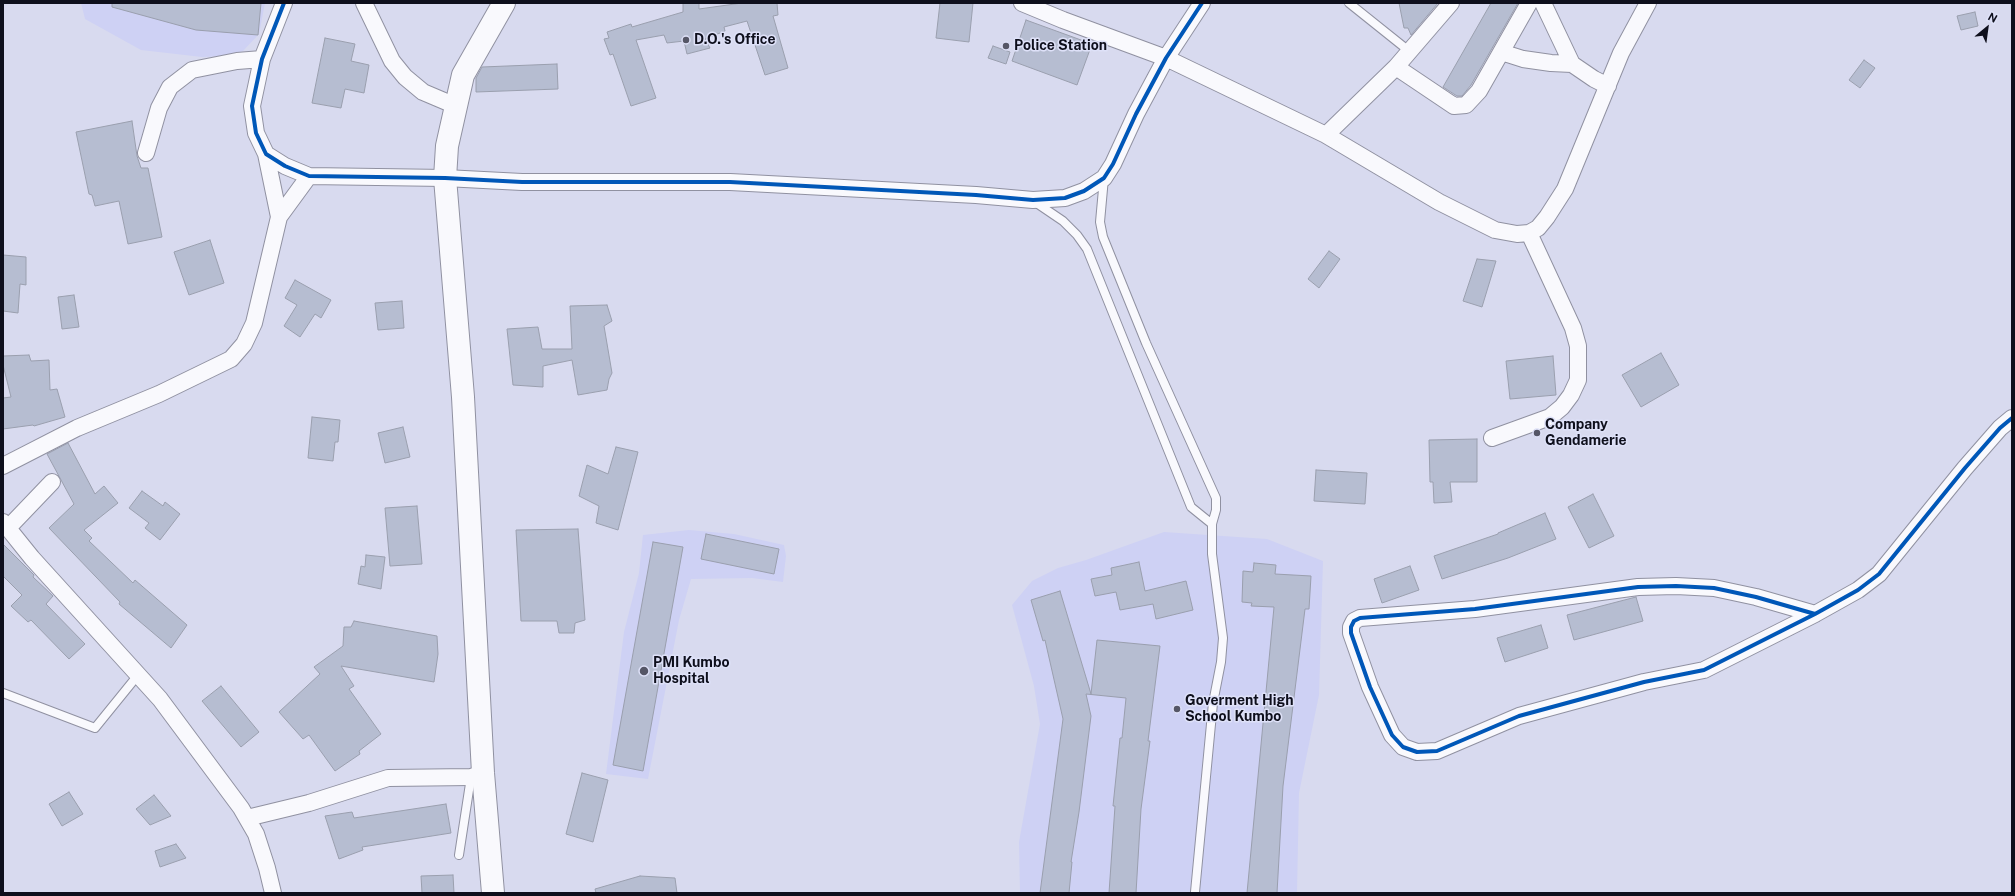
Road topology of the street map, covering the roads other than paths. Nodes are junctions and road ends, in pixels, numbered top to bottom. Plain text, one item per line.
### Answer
1 (284, 3) edge
2 (364, 3) edge
3 (504, 3) edge
4 (1022, 3) edge
5 (1202, 3) edge
6 (1349, 3) edge
7 (1451, 3) edge
8 (1529, 3) edge
9 (1543, 3) edge
10 (1648, 3) edge
11 (1409, 51) junction
12 (1501, 52) junction
13 (1166, 58) junction
14 (262, 60) junction
15 (1572, 64) junction
16 (1396, 67) junction
17 (1608, 86) junction
18 (456, 106) junction
19 (1326, 135) junction
20 (146, 153) dead end
21 (266, 154) junction
22 (310, 176) junction
23 (445, 178) junction
24 (1104, 178) junction
25 (1033, 200) junction
26 (278, 216) junction
27 (1529, 233) junction
28 (2012, 418) edge
29 (1492, 438) dead end
30 (3, 466) edge
31 (52, 482) dead end
32 (1212, 524) junction
33 (6, 525) edge
34 (1815, 614) junction
35 (138, 675) junction
36 (3, 693) edge
37 (477, 775) junction
38 (247, 818) junction
39 (459, 855) dead end
40 (1195, 892) dead end
41 (273, 893) edge
42 (493, 893) edge

1 - 14 street
2 - 18 street
3 - 18 street
4 - 13 street
5 - 13 street
6 - 11 lane
7 - 11 street
8 - 12 street
9 - 15 street
10 - 17 street
11 - 16 street
12 - 15 street
12 - 16 street
13 - 19 street
13 - 24 street
14 - 20 street
14 - 21 street
15 - 17 street
16 - 19 street
17 - 27 street
18 - 23 street
19 - 27 street
21 - 22 street
21 - 26 street
22 - 23 street
22 - 26 street
23 - 25 street
23 - 37 street
24 - 25 street
24 - 32 lane
25 - 32 lane
26 - 30 street
27 - 29 street
28 - 34 street
31 - 33 street
32 - 40 lane
33 - 35 street
34 - 34 street
35 - 36 lane
35 - 38 street
37 - 38 street
37 - 39 lane
37 - 42 street
38 - 41 street

